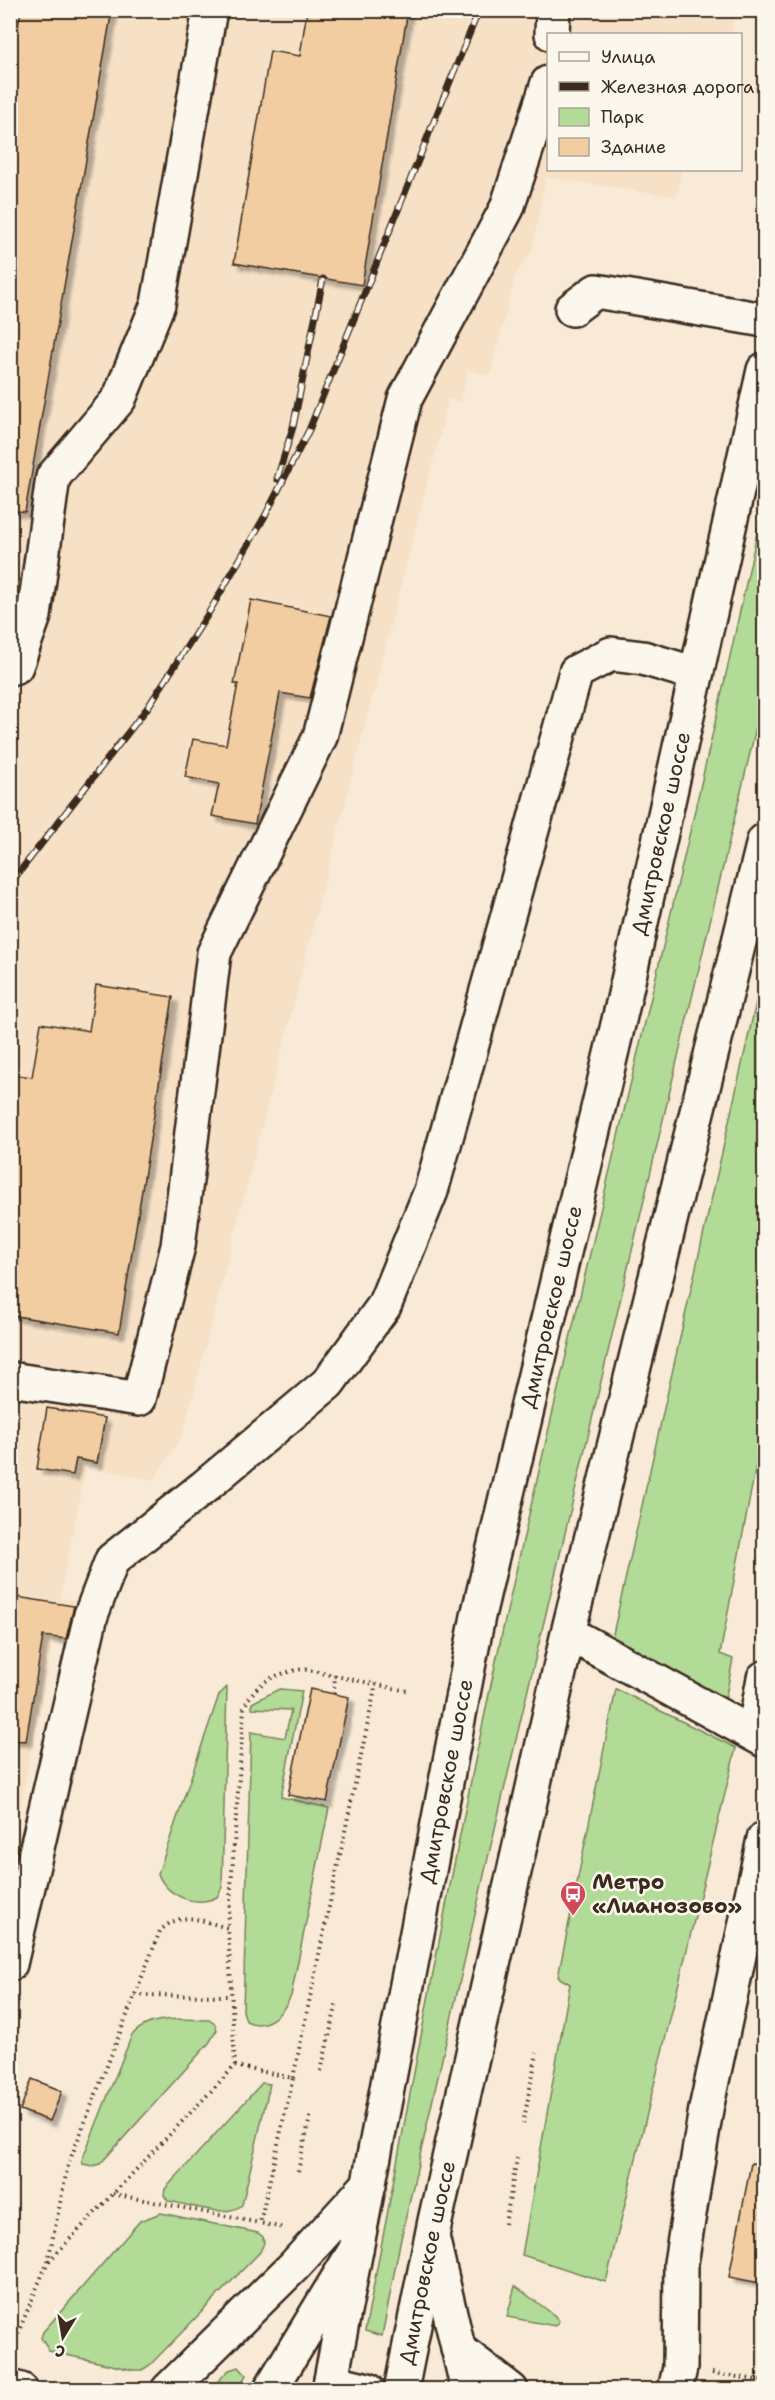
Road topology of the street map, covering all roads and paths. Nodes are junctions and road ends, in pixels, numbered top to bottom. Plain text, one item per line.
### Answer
1 (210, 10) edge
2 (553, 10) edge
3 (552, 33) edge
4 (547, 89) edge
5 (572, 309) dead end
6 (765, 320) edge
7 (765, 370) edge
8 (10, 668) edge
9 (696, 674) junction
10 (765, 841) edge
11 (10, 1379) edge
12 (568, 1633) junction
13 (335, 1675) junction
14 (765, 1678) edge
15 (375, 1684) junction
16 (407, 1691) dead end
17 (334, 1694) dead end
18 (759, 1737) edge
19 (765, 1839) edge
20 (228, 1928) junction
21 (10, 1964) edge
22 (135, 1995) junction
23 (231, 1996) junction
24 (337, 2002) dead end
25 (537, 2053) dead end
26 (235, 2066) junction
27 (321, 2071) dead end
28 (293, 2078) junction
29 (311, 2113) dead end
30 (524, 2124) dead end
31 (517, 2158) dead end
32 (298, 2172) dead end
33 (369, 2184) junction
34 (113, 2194) junction
35 (260, 2223) junction
36 (505, 2224) dead end
37 (290, 2229) dead end
38 (433, 2241) junction
39 (357, 2248) junction
40 (48, 2261) junction
41 (458, 2349) junction
42 (11, 2350) edge
43 (330, 2385) edge
44 (10, 2387) edge
45 (21, 2390) edge
46 (168, 2390) edge
47 (270, 2390) edge
48 (368, 2390) edge
49 (401, 2390) edge
50 (468, 2390) edge
51 (511, 2390) edge
52 (675, 2390) edge

1 - 8 main road
2 - 3 main road
4 - 11 main road
5 - 6 main road
7 - 9 main road, Дмитровское шоссе
9 - 21 main road
9 - 33 main road, Дмитровское шоссе
10 - 12 main road, Дмитровское шоссе
12 - 18 main road
12 - 38 main road, Дмитровское шоссе
13 - 15 path
13 - 17 path
13 - 20 path
14 - 18 main road
15 - 16 path
15 - 28 path
19 - 52 main road
20 - 22 path
20 - 23 path
22 - 23 path
22 - 40 path
23 - 26 path
24 - 27 path
25 - 30 path
26 - 28 path
26 - 34 path
28 - 35 path
29 - 32 path
31 - 36 path
33 - 39 main road, Дмитровское шоссе
33 - 46 main road
34 - 35 path
34 - 40 path
35 - 37 path
38 - 41 main road
38 - 49 main road, Дмитровское шоссе
39 - 43 main road, Дмитровское шоссе
39 - 47 main road, Дмитровское шоссе
40 - 42 path
41 - 50 main road
41 - 51 main road
43 - 48 main road
44 - 45 main road

